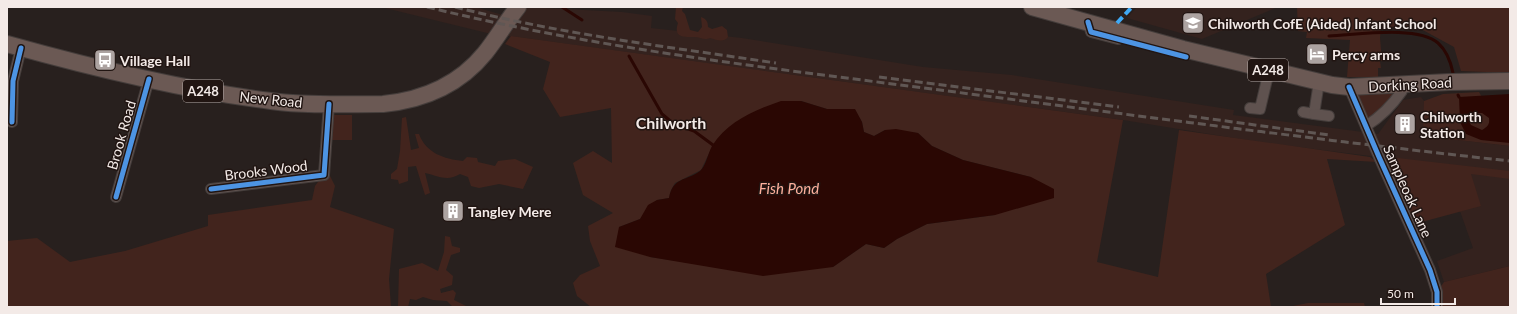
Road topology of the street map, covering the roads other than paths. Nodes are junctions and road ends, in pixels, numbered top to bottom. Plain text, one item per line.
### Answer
1 (518, 7) edge
2 (1032, 7) edge
3 (1144, 42) junction
4 (14, 46) edge
5 (1186, 57) dead end
6 (1269, 71) junction
7 (149, 79) junction
8 (1510, 81) edge
9 (1319, 82) junction
10 (1401, 84) junction
11 (1349, 87) junction
12 (329, 104) junction
13 (1259, 109) dead end
14 (1303, 112) dead end
15 (1314, 114) junction
16 (1329, 116) dead end
17 (12, 122) dead end
18 (1366, 126) junction
19 (211, 189) dead end
20 (116, 198) dead end
21 (1437, 307) edge

1 - 12 main road, New Road / A248
2 - 3 main road, Dorking Road / A248
3 - 5 street
3 - 6 main road, Dorking Road / A248
4 - 7 main road, New Road / A248
4 - 17 street
6 - 9 main road, Dorking Road / A248
6 - 13 street
7 - 12 main road, New Road / A248
7 - 20 street, Brook Road
8 - 10 main road, Dorking Road / A248
9 - 11 main road, Dorking Road / A248
9 - 15 street
10 - 11 main road, Dorking Road / A248
10 - 18 street
11 - 18 street, Sampleoak Lane
12 - 19 street, Brooks Wood
14 - 15 street
15 - 16 street
18 - 21 street, Sampleoak Lane

